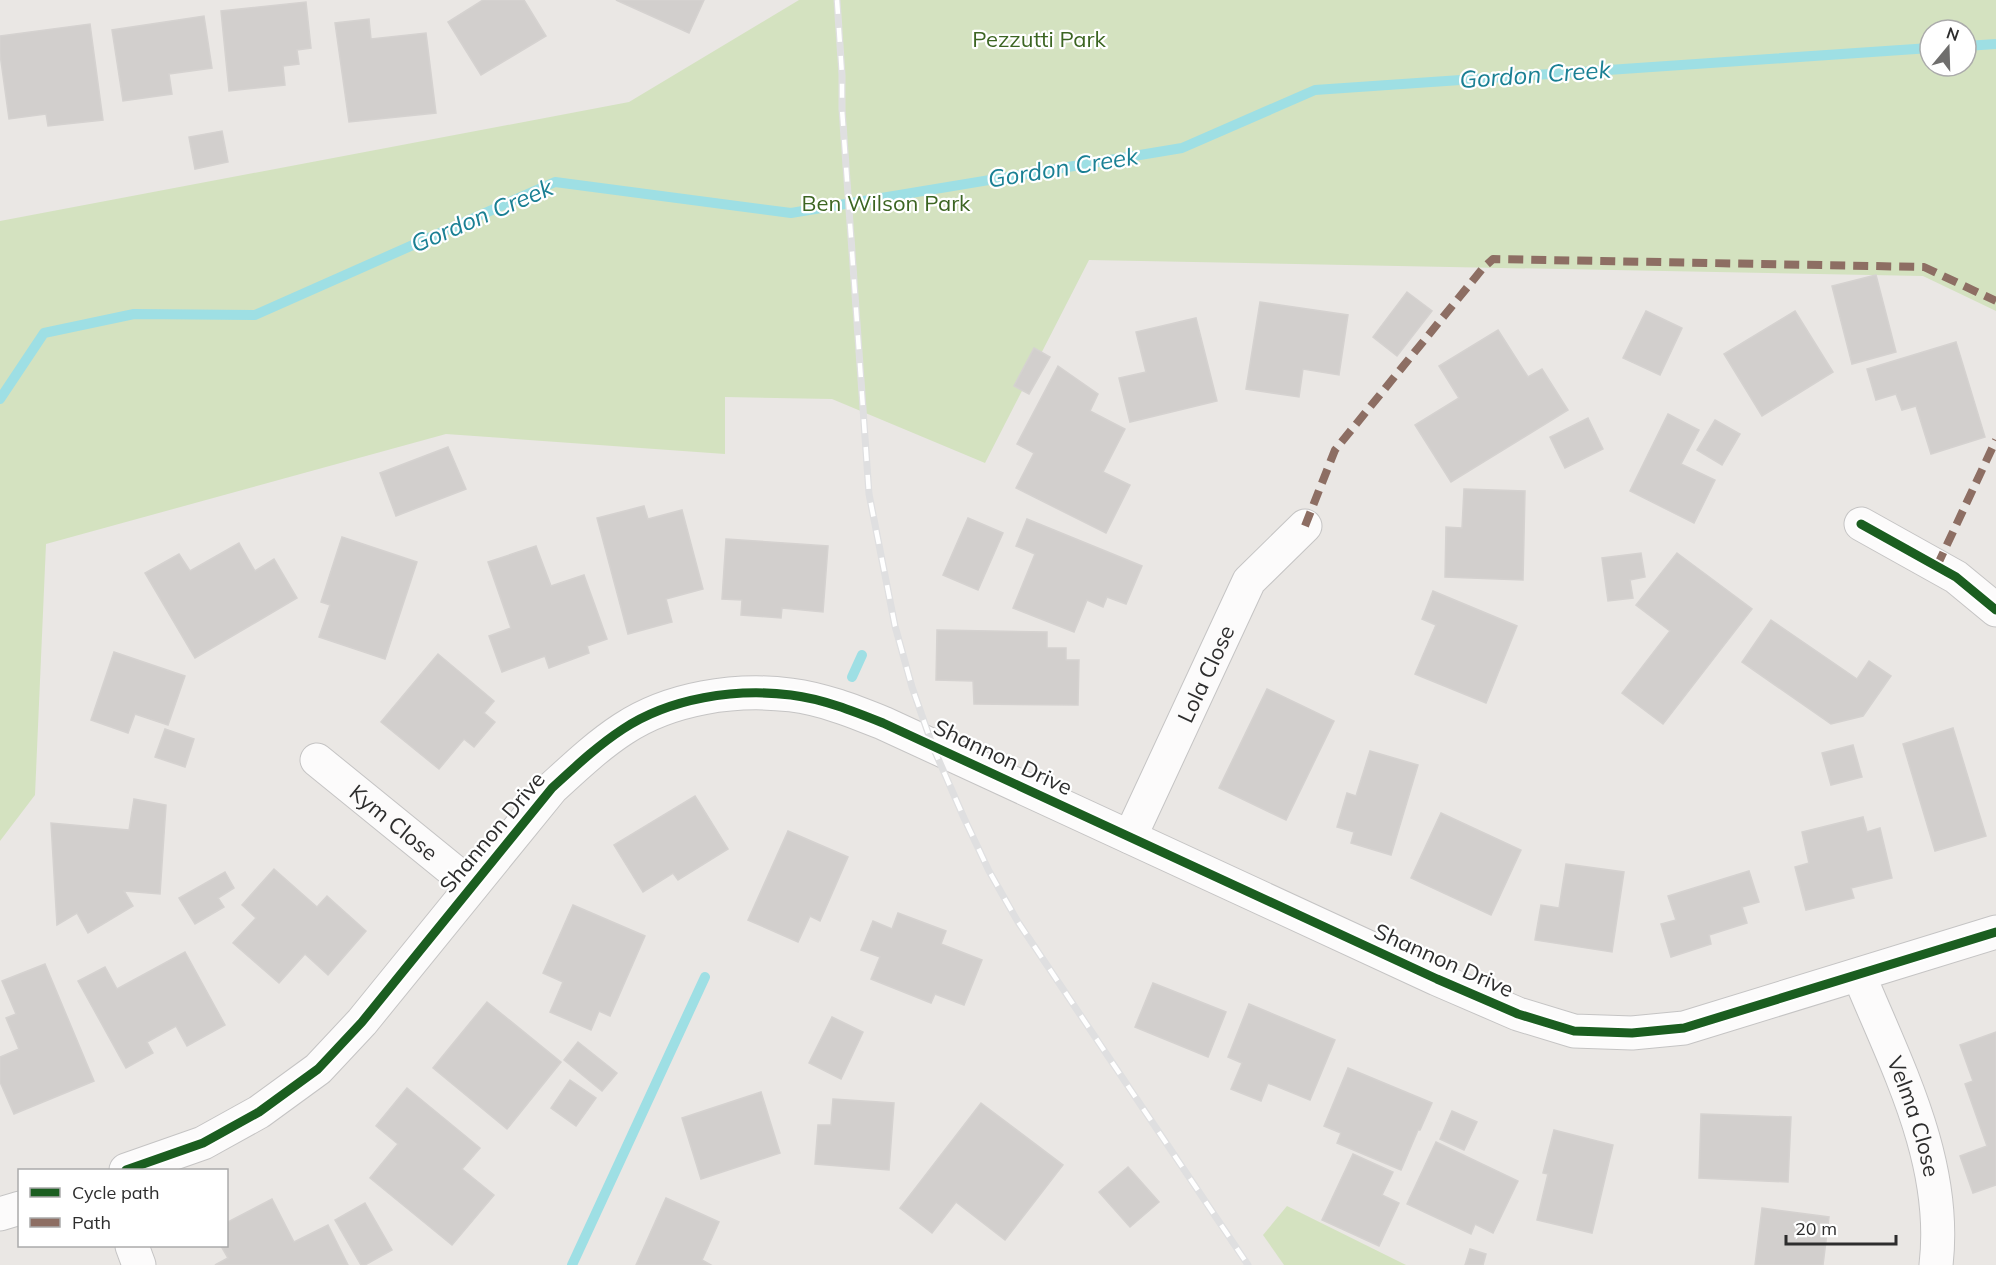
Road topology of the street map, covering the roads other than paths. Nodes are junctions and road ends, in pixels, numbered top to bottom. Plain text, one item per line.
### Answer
1 (1861, 524) dead end
2 (1305, 526) dead end
3 (1996, 610) edge
4 (317, 760) dead end
5 (1130, 837) junction
6 (472, 886) junction
7 (1996, 932) edge
8 (1859, 975) junction
9 (129, 1169) edge
10 (18, 1209) edge
11 (0, 1214) edge
12 (133, 1247) edge
13 (139, 1265) edge
14 (1936, 1265) edge

1 - 3 street
2 - 5 street, Lola Close
4 - 6 street, Kym Close
5 - 6 street, Shannon Drive
5 - 8 street, Shannon Drive
6 - 9 street, Shannon Drive
7 - 8 street, Shannon Drive
8 - 14 street, Velma Close
10 - 11 street
12 - 13 street

